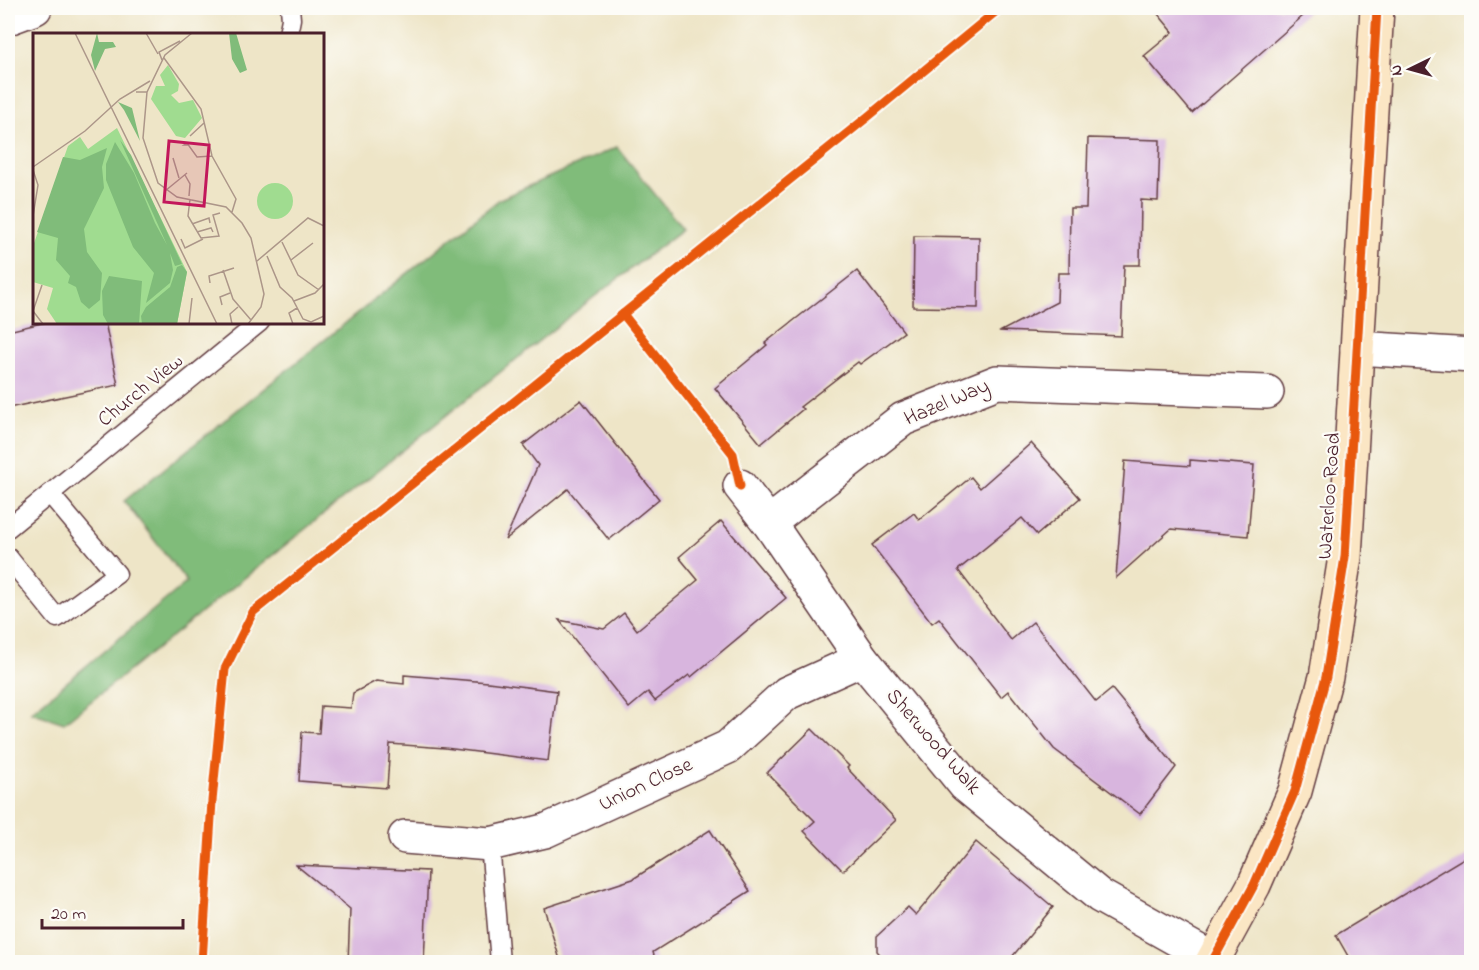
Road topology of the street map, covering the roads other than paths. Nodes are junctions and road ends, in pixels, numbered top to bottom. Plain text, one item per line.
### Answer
1 (35, 8) edge
2 (290, 8) edge
3 (1377, 8) edge
4 (8, 18) edge
5 (288, 33) edge
6 (258, 324) edge
7 (1357, 348) junction
8 (1472, 355) edge
9 (1267, 392) dead end
10 (740, 486) dead end
11 (50, 494) junction
12 (769, 523) junction
13 (8, 528) edge
14 (8, 557) edge
15 (862, 659) junction
16 (405, 837) dead end
17 (490, 844) junction
18 (1213, 961) edge
19 (500, 963) edge

1 - 4 street
2 - 5 lane
3 - 7 street, Waterloo Road
6 - 11 lane, Church View
7 - 8 street
7 - 18 street, Waterloo Road
9 - 12 street, Hazel Way
10 - 12 street, Sherwood Walk
11 - 13 lane, Church View
11 - 14 lane
12 - 15 street, Sherwood Walk
15 - 17 street, Union Close
15 - 18 street, Sherwood Walk
16 - 17 street, Union Close
17 - 19 lane

